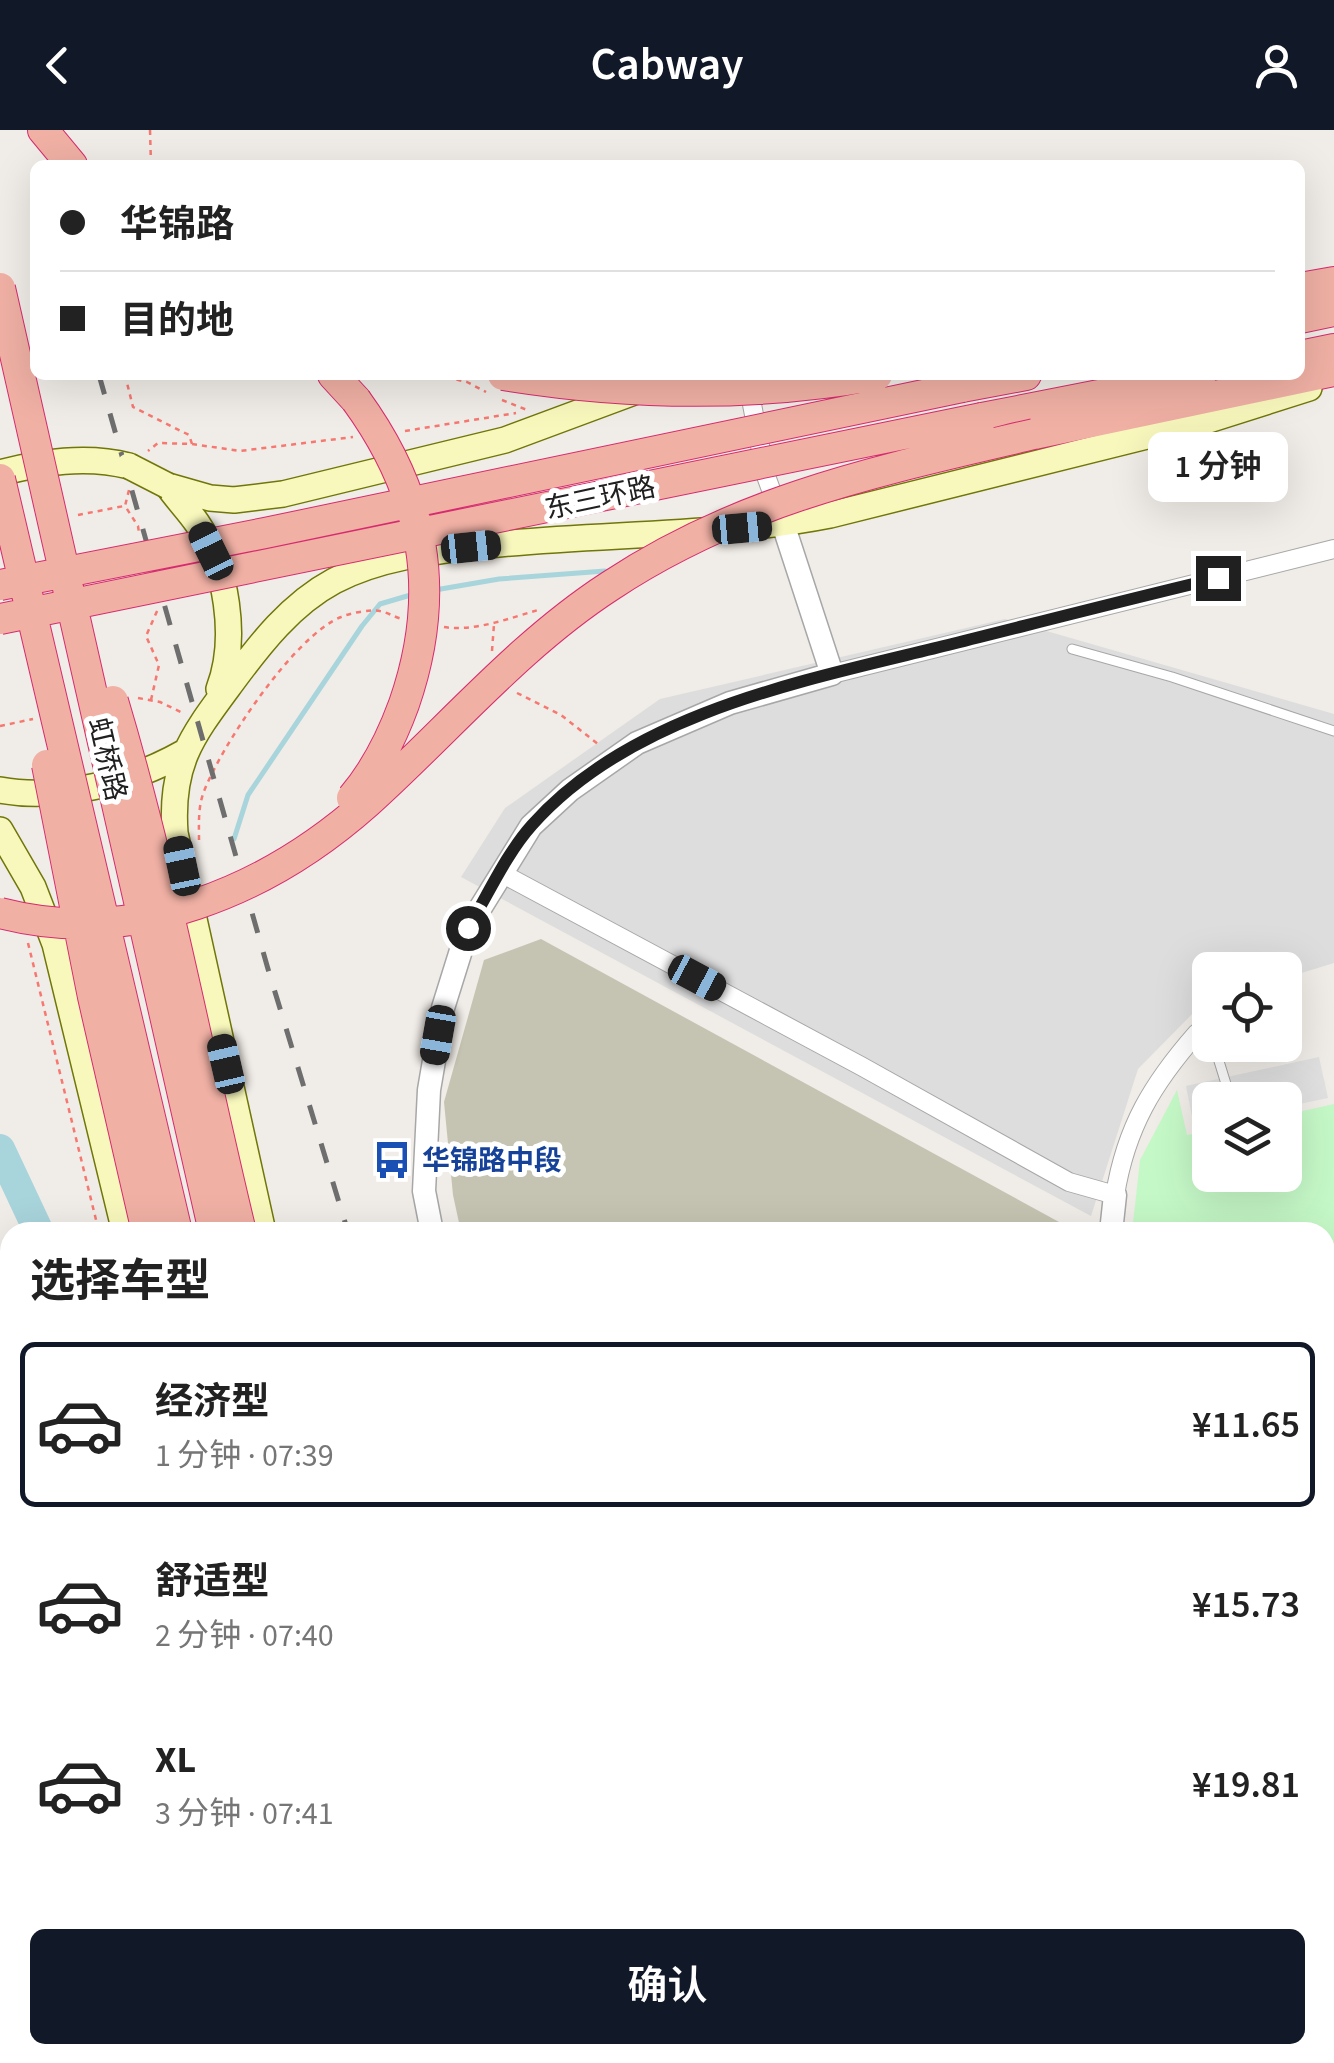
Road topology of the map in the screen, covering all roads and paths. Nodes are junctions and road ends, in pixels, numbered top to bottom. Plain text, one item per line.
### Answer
1 (42, 130) edge
2 (150, 130) edge
3 (68, 160) edge
4 (152, 160) edge
5 (1334, 280) edge
6 (1305, 284) edge
7 (0, 288) edge
8 (1334, 311) edge
9 (1305, 317) edge
10 (1334, 349) edge
11 (1305, 355) edge
12 (1334, 372) edge
13 (1305, 378) edge
14 (126, 380) edge
15 (337, 380) edge
16 (458, 380) edge
17 (538, 380) edge
18 (555, 380) edge
19 (665, 380) edge
20 (747, 380) edge
21 (842, 380) edge
22 (1001, 380) edge
23 (1176, 380) edge
24 (1295, 380) edge
25 (1334, 380) edge
26 (23, 391) junction
27 (556, 394) dead end
28 (529, 410) dead end
29 (136, 466) junction
30 (0, 476) edge
31 (168, 486) junction
32 (126, 506) dead end
33 (782, 524) junction
34 (11, 529) junction
35 (1334, 549) edge
36 (0, 584) edge
37 (379, 610) dead end
38 (364, 613) dead end
39 (0, 618) edge
40 (1072, 648) dead end
41 (832, 674) junction
42 (151, 700) dead end
43 (197, 713) junction
44 (1334, 731) edge
45 (184, 753) junction
46 (0, 790) edge
47 (0, 830) edge
48 (280, 865) junction
49 (501, 872) junction
50 (0, 913) edge
51 (29, 944) dead end
52 (1192, 1053) edge
53 (1115, 1194) junction
54 (98, 1222) edge
55 (123, 1222) edge
56 (145, 1222) edge
57 (175, 1222) edge
58 (212, 1222) edge
59 (239, 1222) edge
60 (261, 1222) edge
61 (430, 1222) edge
62 (1112, 1222) edge

1 - 3 highway
2 - 4 path
5 - 6 highway
7 - 26 highway, 虹桥路, bridge
8 - 9 highway
10 - 11 highway
12 - 13 highway, bridge
14 - 29 path
15 - 48 highway, bridge
16 - 28 path
17 - 21 highway, bridge
18 - 27 lane
19 - 31 main road
20 - 33 street
22 - 36 highway, 东三环路, bridge
23 - 39 highway, 东三环路, bridge
24 - 48 highway, bridge
25 - 33 main road
26 - 58 highway, 虹桥路, bridge
26 - 59 highway, bridge
29 - 30 main road
29 - 31 main road, bridge
29 - 32 path
30 - 34 highway, 虹桥路, bridge
31 - 43 main road
33 - 41 street
33 - 43 main road
34 - 56 highway, bridge
34 - 57 highway, 虹桥路, bridge
35 - 41 street
37 - 38 path
40 - 44 lane
41 - 49 street
42 - 43 path
43 - 45 main road
45 - 46 main road
45 - 60 main road
47 - 55 main road
48 - 50 highway, bridge
49 - 53 street
49 - 61 street
51 - 54 path
52 - 53 street
53 - 62 street

